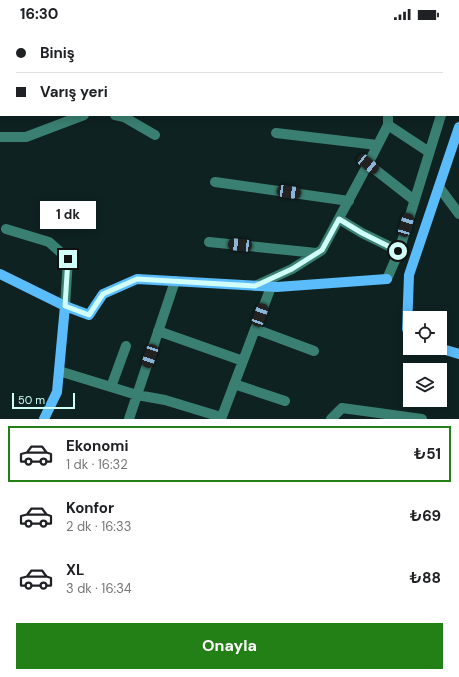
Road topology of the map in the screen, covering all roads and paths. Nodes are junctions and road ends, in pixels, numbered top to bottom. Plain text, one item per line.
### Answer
1 (81, 116) edge
2 (120, 116) edge
3 (441, 116) edge
4 (388, 120) edge
5 (459, 128) edge
6 (276, 133) dead end
7 (155, 135) dead end
8 (0, 137) edge
9 (377, 146) junction
10 (429, 152) junction
11 (368, 164) junction
12 (215, 182) dead end
13 (439, 187) junction
14 (414, 200) junction
15 (349, 201) junction
16 (459, 214) edge
17 (339, 219) junction
18 (6, 229) dead end
19 (209, 242) dead end
20 (398, 251) junction
21 (316, 254) junction
22 (0, 274) edge
23 (387, 278) joint
24 (175, 281) junction
25 (255, 286) junction
26 (271, 287) junction
27 (65, 306) junction
28 (408, 311) edge
29 (254, 330) junction
30 (158, 331) junction
31 (126, 346) dead end
32 (447, 350) edge
33 (314, 351) dead end
34 (459, 354) edge
35 (243, 361) junction
36 (59, 371) junction
37 (234, 384) junction
38 (110, 387) junction
39 (137, 395) junction
40 (285, 401) dead end
41 (221, 418) edge
42 (44, 419) edge
43 (129, 419) edge
44 (331, 419) edge
45 (422, 419) edge

1 - 8 street
2 - 7 street
3 - 10 street
4 - 9 street
4 - 10 street
5 - 13 main road
6 - 9 street
9 - 11 street
10 - 14 street
11 - 14 street
11 - 15 street
12 - 15 street
13 - 16 street
13 - 28 main road
14 - 20 street
15 - 17 street
17 - 20 street
17 - 21 street
18 - 27 street
19 - 21 street
20 - 23 street
21 - 25 street
22 - 27 main road
23 - 26 main road
24 - 25 main road
24 - 27 main road
24 - 30 street
25 - 26 main road
26 - 29 street
27 - 36 main road
29 - 33 street
29 - 35 street
30 - 35 street
30 - 39 street
31 - 38 street
32 - 34 main road
35 - 37 street
36 - 38 street
36 - 42 main road
37 - 40 street
37 - 41 street
38 - 39 street
39 - 41 street
39 - 43 street
44 - 45 street

